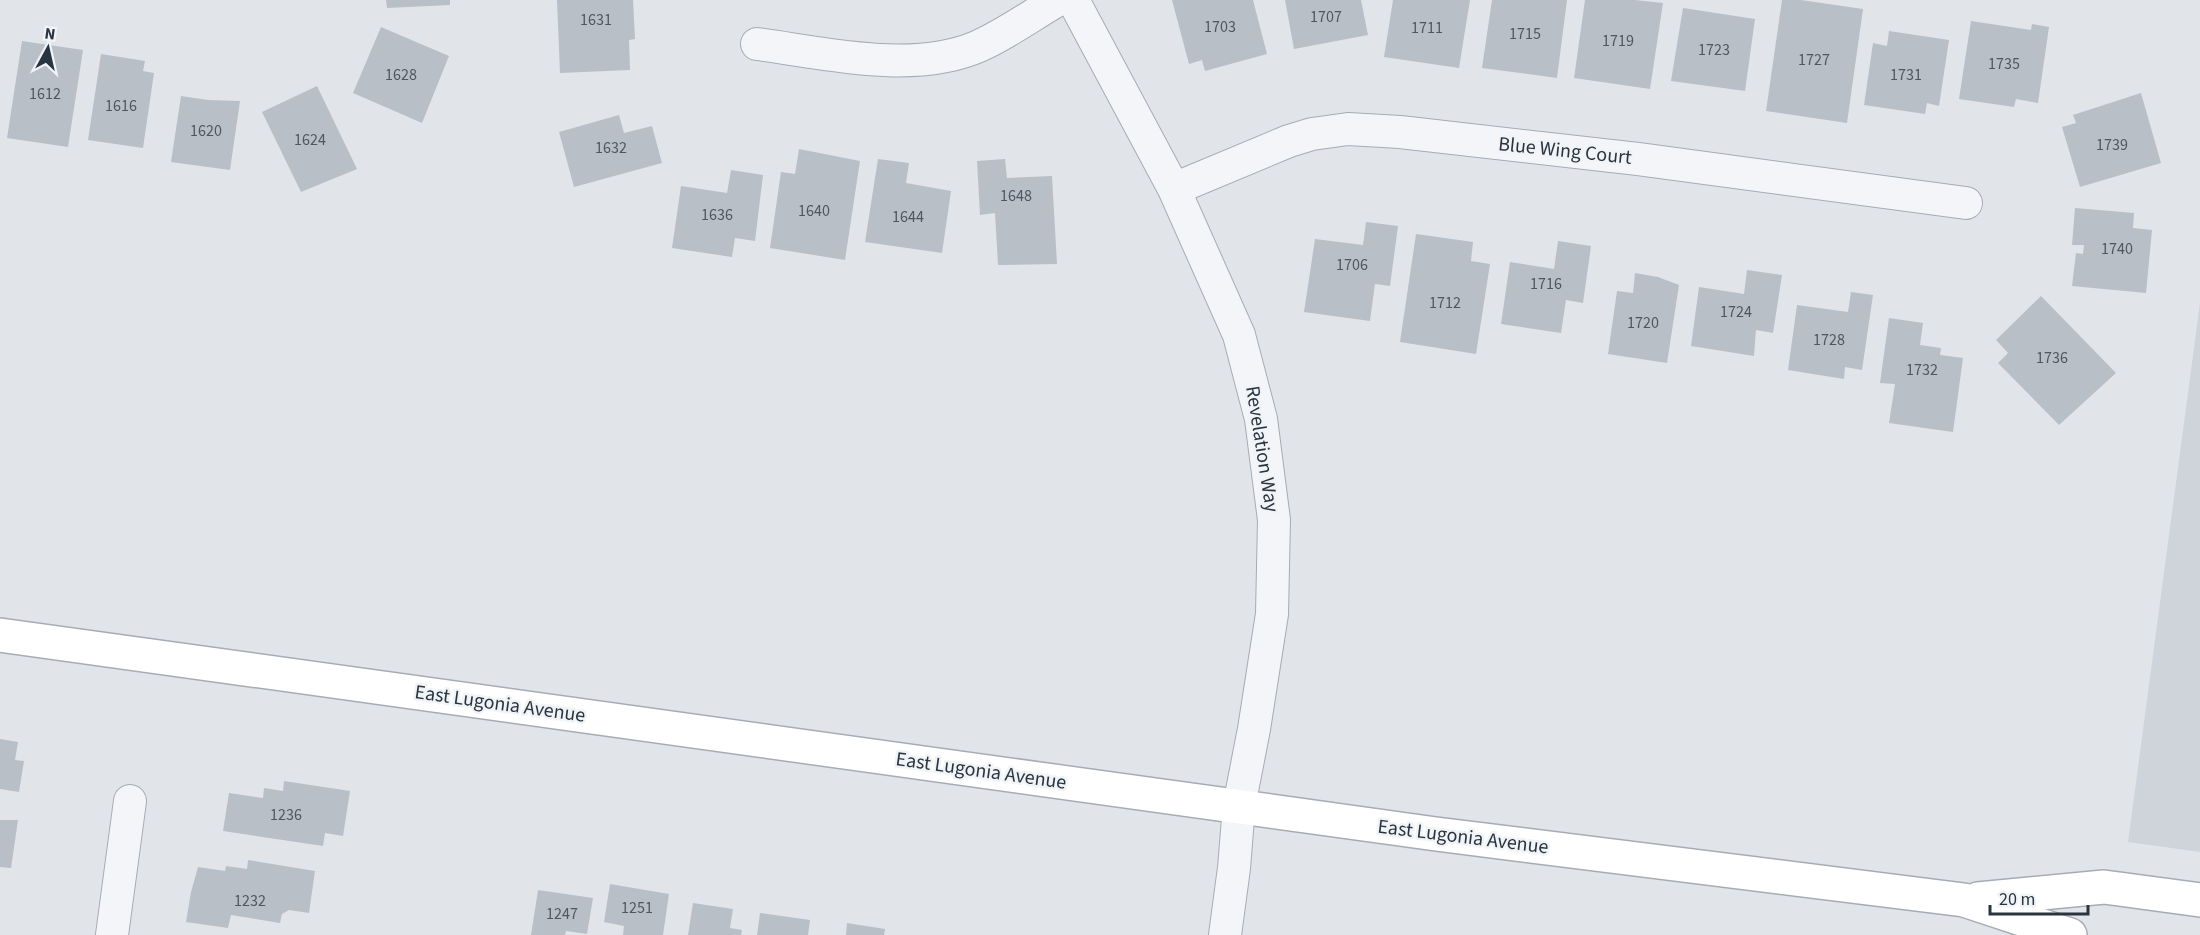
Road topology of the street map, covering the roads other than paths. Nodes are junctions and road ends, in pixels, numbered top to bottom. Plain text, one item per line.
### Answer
1 (1058, 0) edge
2 (1073, 0) edge
3 (757, 44) dead end
4 (1174, 189) junction
5 (1966, 203) dead end
6 (0, 635) edge
7 (130, 801) dead end
8 (1239, 806) junction
9 (1964, 900) junction
10 (2200, 900) edge
11 (112, 935) edge
12 (1225, 935) edge
13 (2070, 935) edge

1 - 3 street
2 - 4 street, Revelation Way
4 - 5 street, Blue Wing Court
4 - 8 street, Revelation Way
6 - 8 main road, East Lugonia Avenue
7 - 11 street
8 - 9 main road, East Lugonia Avenue
8 - 12 street, Revelation Way
9 - 10 main road, East Lugonia Avenue
9 - 13 main road, East Lugonia Avenue

